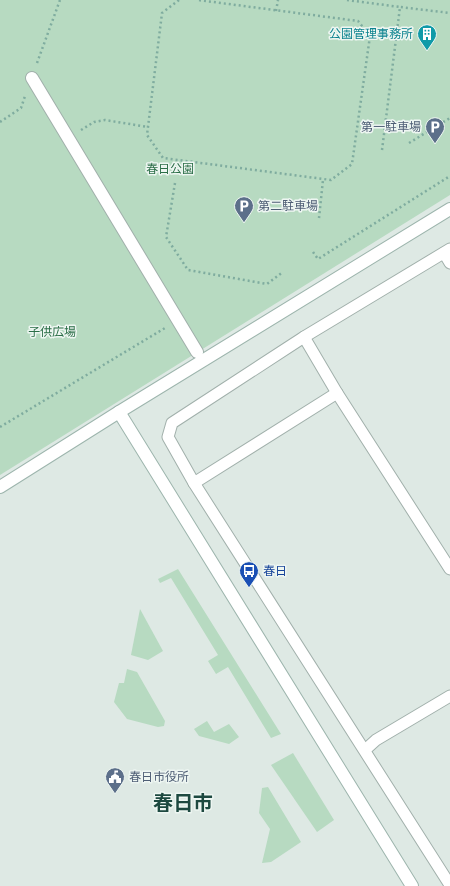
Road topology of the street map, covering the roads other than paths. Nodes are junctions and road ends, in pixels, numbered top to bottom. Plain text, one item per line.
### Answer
1 (32, 78) dead end
2 (450, 208) edge
3 (447, 251) edge
4 (450, 263) edge
5 (304, 337) junction
6 (197, 352) dead end
7 (337, 394) junction
8 (118, 412) junction
9 (194, 483) junction
10 (0, 487) edge
11 (450, 569) edge
12 (450, 696) edge
13 (365, 750) junction
14 (450, 885) edge
15 (412, 886) edge

1 - 6 street
2 - 8 street
3 - 4 lane
3 - 5 lane
5 - 7 lane
5 - 9 lane
7 - 9 lane
7 - 11 lane
8 - 10 street
8 - 15 street
9 - 13 lane
12 - 13 lane
13 - 14 lane

